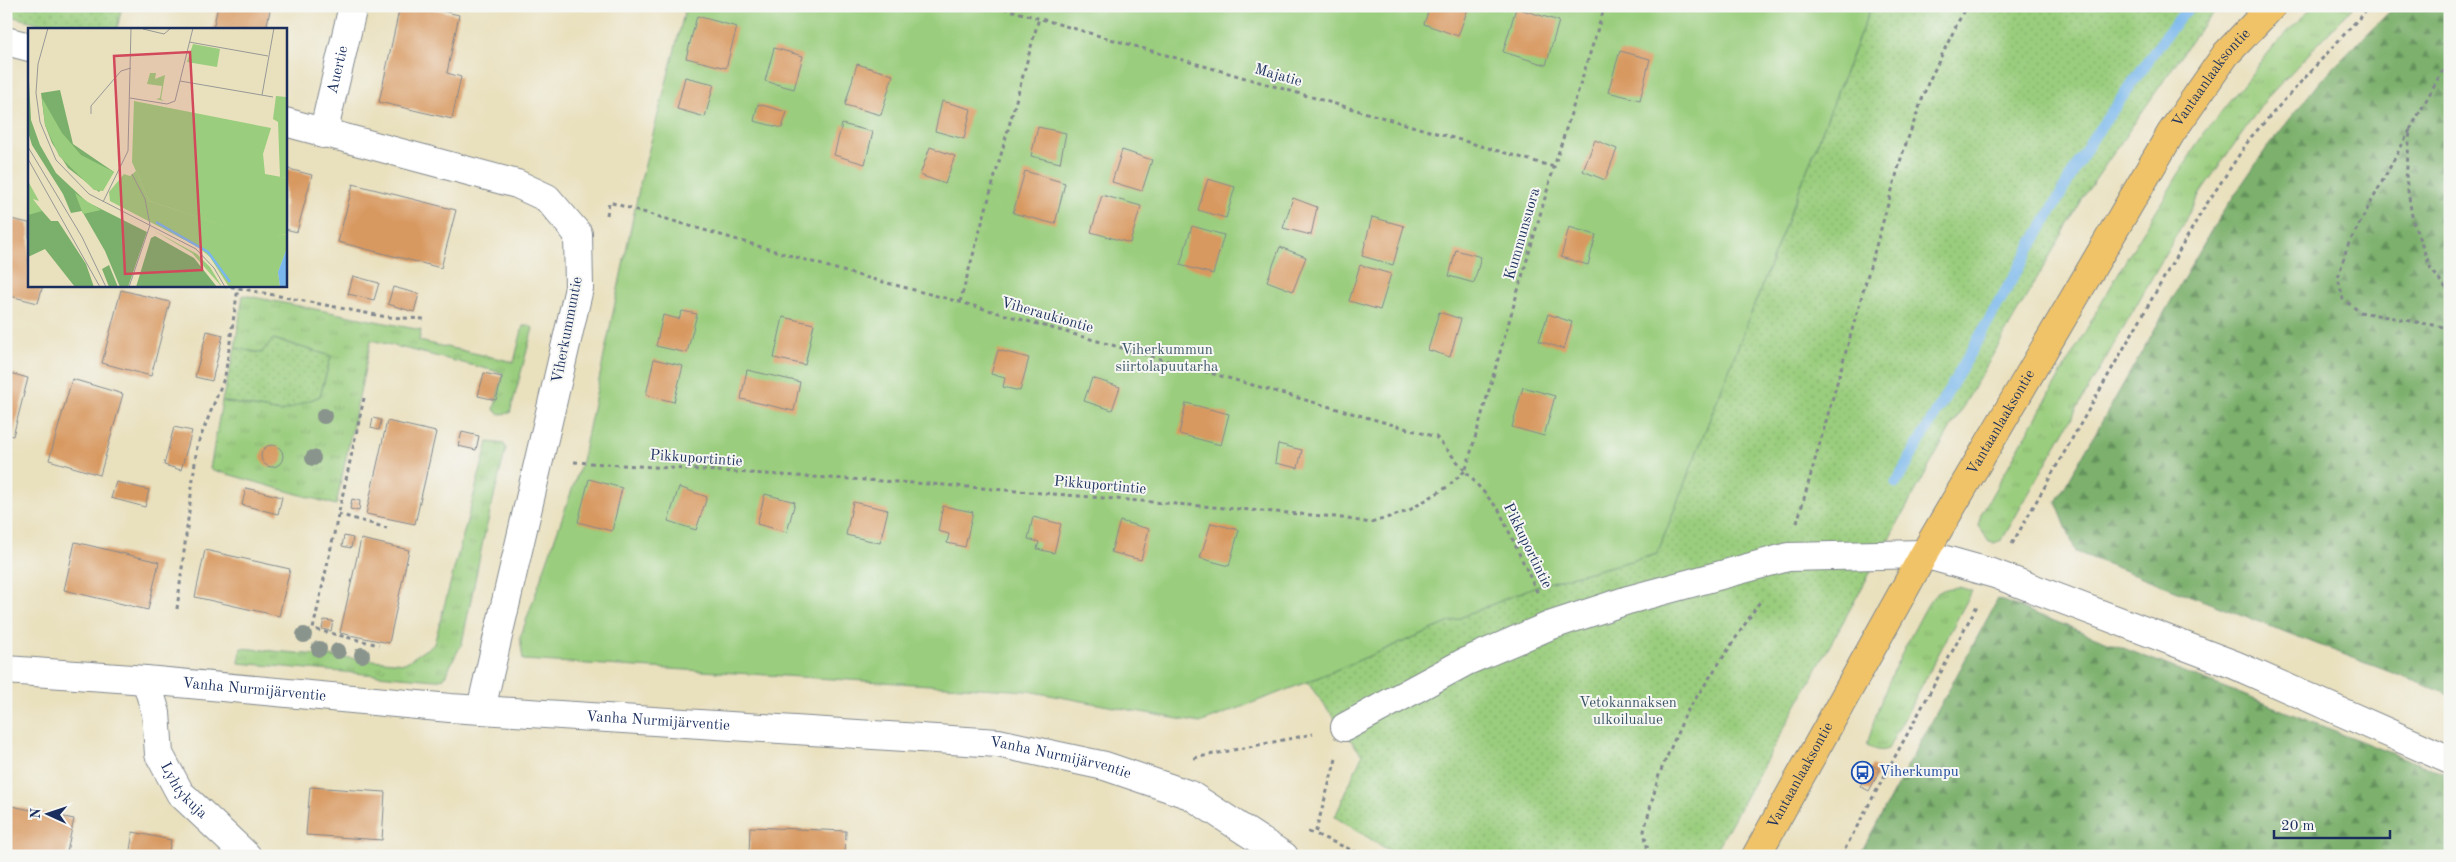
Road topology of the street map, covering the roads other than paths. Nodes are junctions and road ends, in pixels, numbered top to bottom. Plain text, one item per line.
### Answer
1 (353, 6) edge
2 (2272, 6) edge
3 (6, 41) edge
4 (28, 47) edge
5 (286, 122) edge
6 (323, 134) junction
7 (1924, 554) junction
8 (6, 670) edge
9 (146, 680) junction
10 (482, 709) junction
11 (1345, 727) road end
12 (2450, 760) edge
13 (247, 856) edge
14 (1284, 856) edge
15 (1756, 856) edge

1 - 6 street, Auertie
2 - 7 main road, Vantaanlaaksontie
3 - 4 street
5 - 6 street, Viherkummuntie
6 - 10 street, Viherkummuntie
7 - 11 street
7 - 12 street
7 - 15 main road, Vantaanlaaksontie
8 - 9 street, Vanha Nurmijärventie
9 - 10 street, Vanha Nurmijärventie
9 - 13 street, Lyhtykuja
10 - 14 street, Vanha Nurmijärventie

